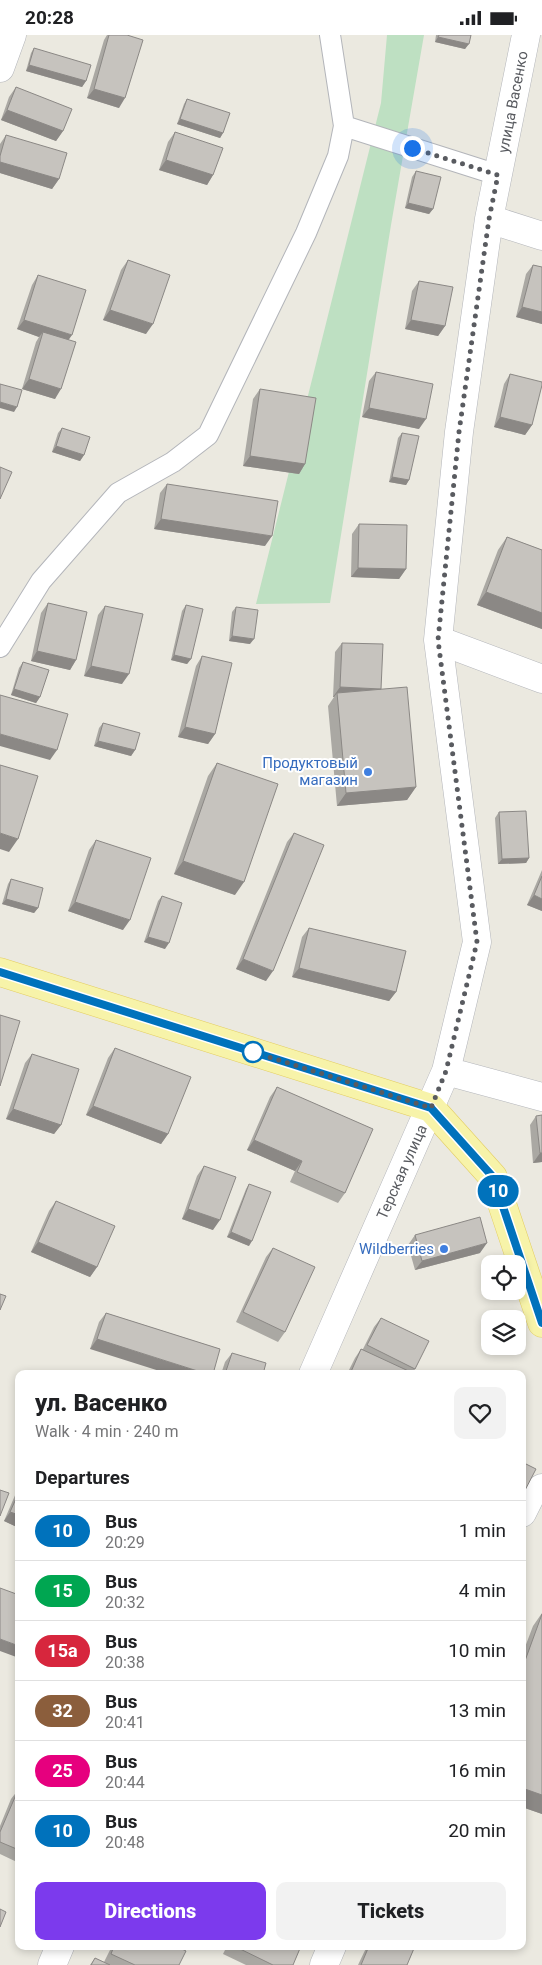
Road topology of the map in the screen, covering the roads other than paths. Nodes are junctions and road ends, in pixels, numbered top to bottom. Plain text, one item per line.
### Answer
1 (12, 35) edge
2 (330, 35) edge
3 (526, 35) edge
4 (0, 68) edge
5 (344, 126) junction
6 (498, 175) junction
7 (489, 219) junction
8 (542, 236) edge
9 (438, 640) junction
10 (0, 647) edge
11 (542, 679) edge
12 (0, 972) edge
13 (446, 1071) junction
14 (542, 1097) edge
15 (431, 1108) junction
16 (542, 1323) edge
17 (315, 1370) edge
18 (542, 1488) edge
19 (526, 1504) edge
20 (58, 1950) edge
21 (330, 1950) edge
22 (52, 1965) edge
23 (324, 1965) edge

1 - 4 street
2 - 5 lane
3 - 6 street, улица Васенко
5 - 6 lane
5 - 10 lane
6 - 7 street, улица Васенко
7 - 8 street
7 - 9 street, улица Васенко
9 - 11 street
9 - 13 street, улица Васенко
12 - 15 main road
13 - 14 street
13 - 15 street, улица Васенко
15 - 16 main road
15 - 17 street, Терская улица
18 - 19 street
20 - 22 street
21 - 23 street

